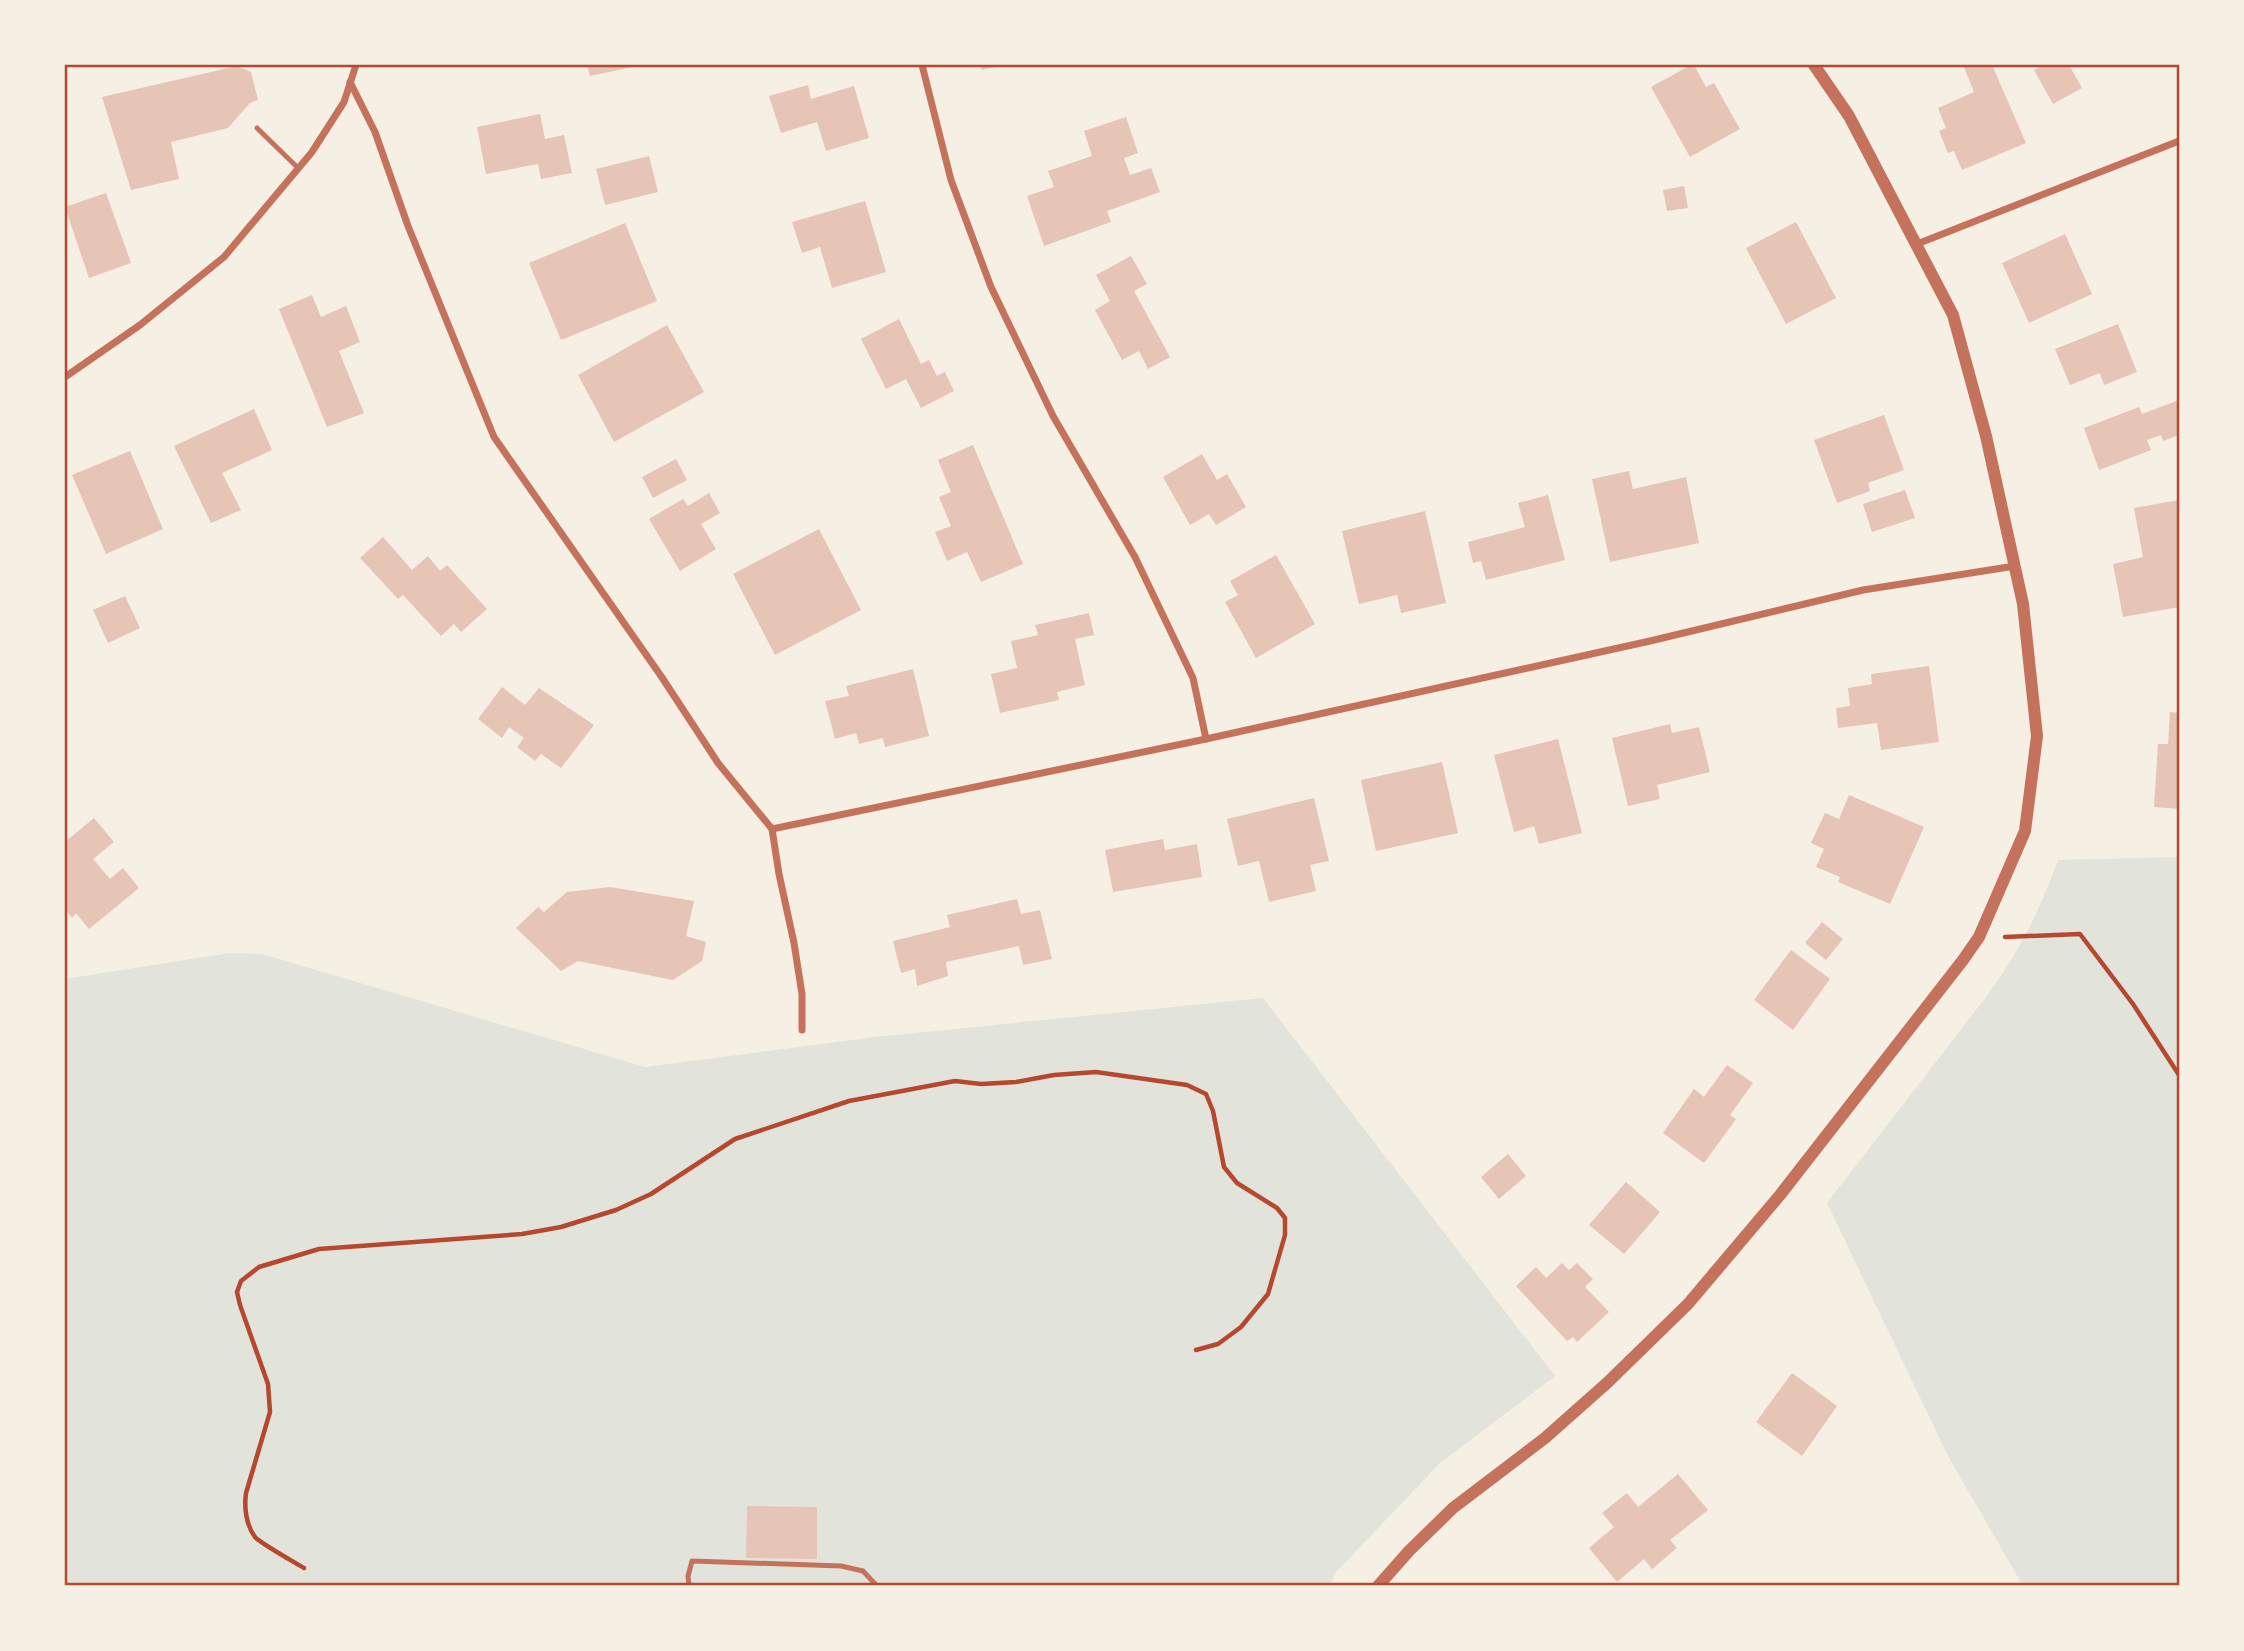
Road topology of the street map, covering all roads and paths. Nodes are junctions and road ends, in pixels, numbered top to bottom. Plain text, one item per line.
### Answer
1 (356, 65) edge
2 (922, 65) edge
3 (1814, 65) edge
4 (350, 82) junction
5 (257, 128) dead end
6 (2179, 141) edge
7 (298, 168) junction
8 (1917, 244) junction
9 (65, 377) edge
10 (2015, 566) junction
11 (1206, 739) junction
12 (772, 829) junction
13 (1979, 937) junction
14 (802, 1030) dead end
15 (2179, 1075) edge
16 (1196, 1350) dead end
17 (304, 1568) dead end
18 (689, 1586) edge
19 (877, 1586) edge
20 (1378, 1586) edge

1 - 4 street
2 - 11 street
3 - 8 street
4 - 7 street
4 - 12 street
5 - 7 lane
6 - 8 street
7 - 9 street
8 - 10 street
10 - 11 street
10 - 13 street
11 - 12 street
12 - 14 street
13 - 15 path
13 - 20 street
16 - 17 path
18 - 19 lane

